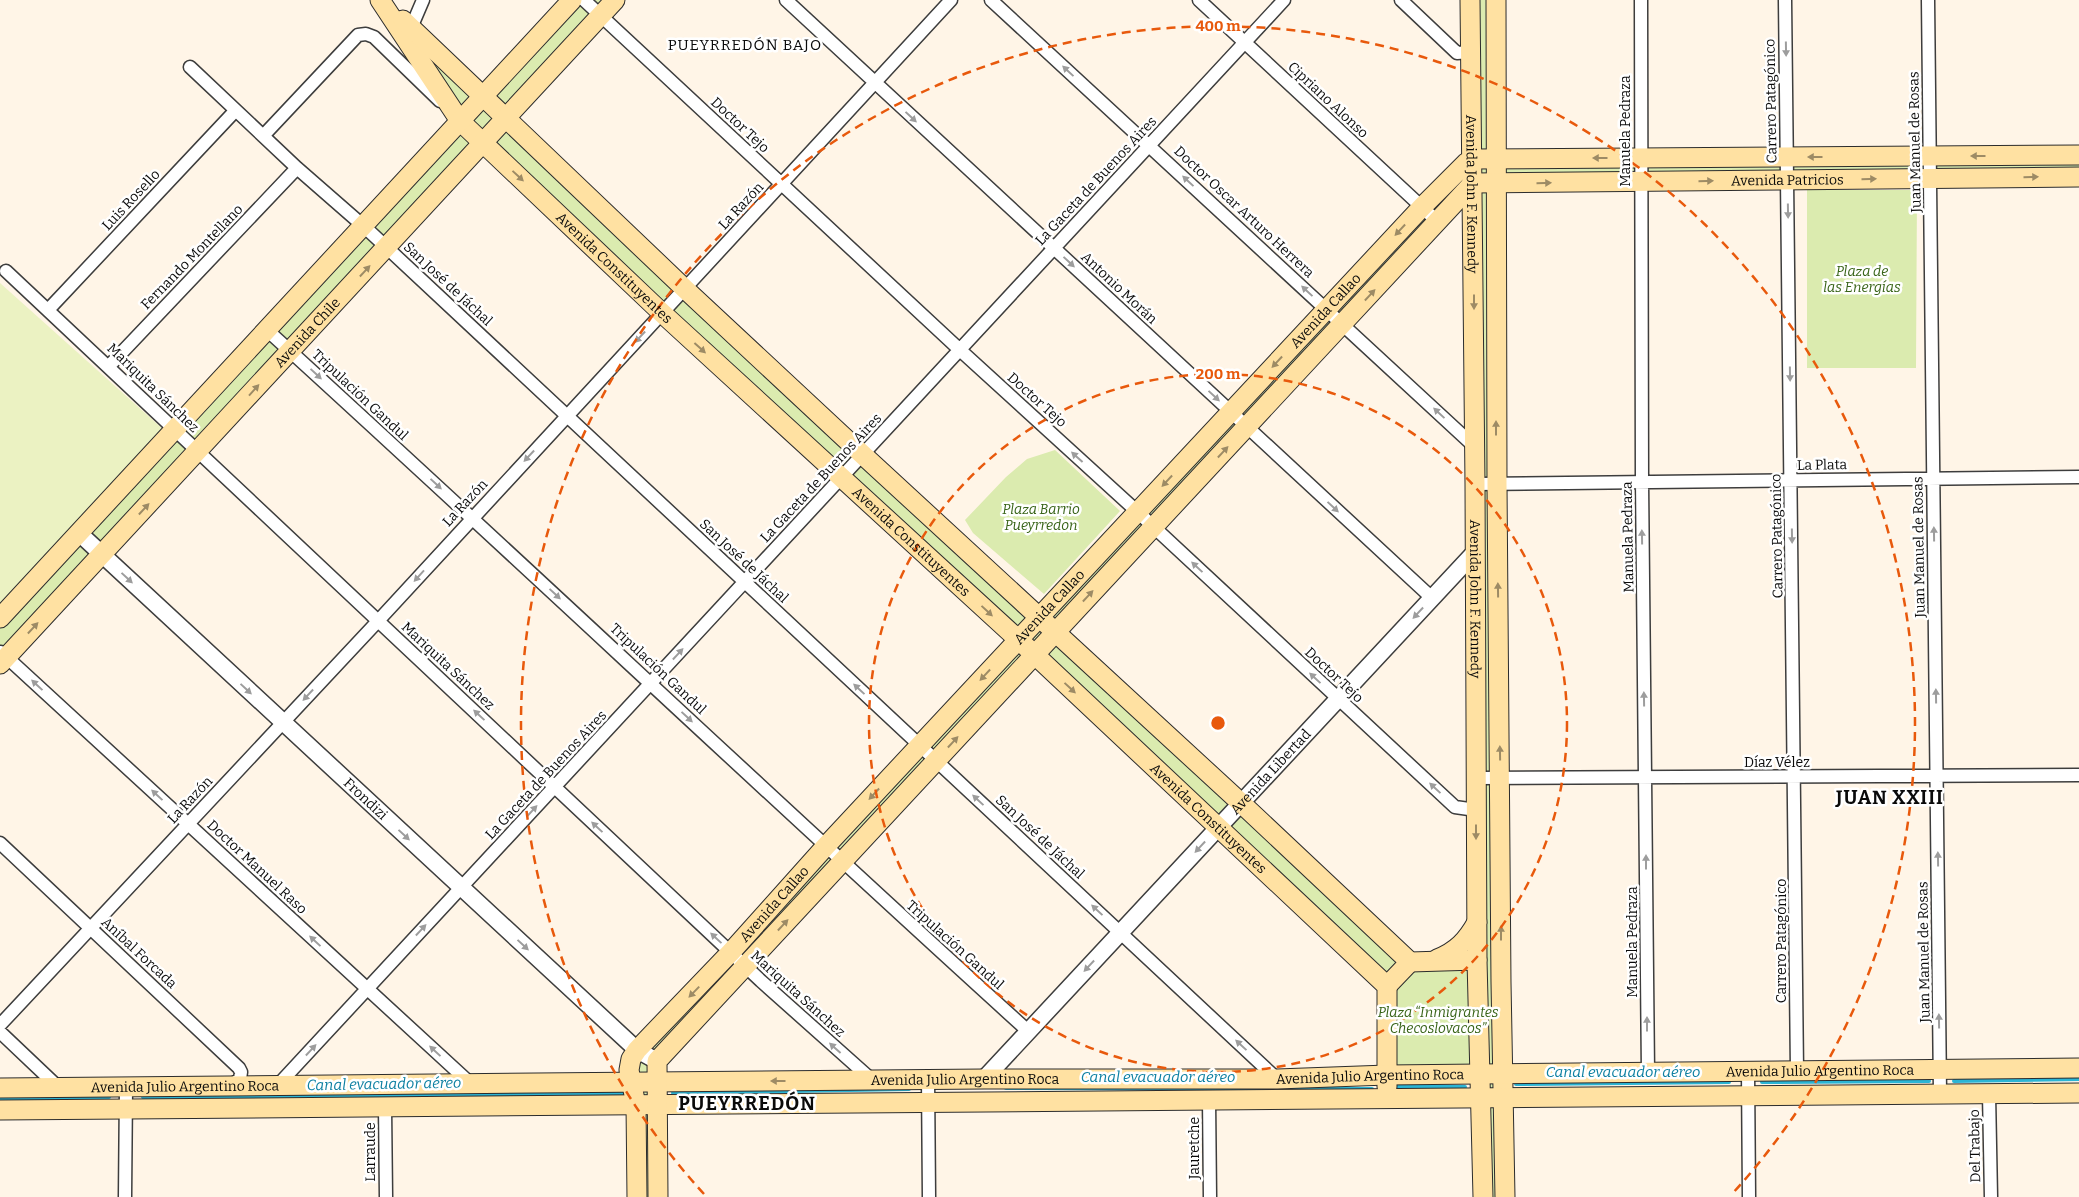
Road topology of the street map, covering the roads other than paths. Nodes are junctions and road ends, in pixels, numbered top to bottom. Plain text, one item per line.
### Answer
1 (380, 0) edge
2 (423, 0) edge
3 (572, 0) edge
4 (584, 0) edge
5 (616, 0) edge
6 (786, 0) edge
7 (951, 0) edge
8 (991, 0) edge
9 (1199, 0) edge
10 (1284, 0) edge
11 (1401, 0) edge
12 (1470, 0) edge
13 (1496, 0) edge
14 (1640, 0) edge
15 (1785, 0) edge
16 (1928, 0) edge
17 (601, 16) junction
18 (408, 31) junction
19 (1245, 43) junction
20 (1471, 52) junction
21 (190, 67) dead end
22 (875, 83) junction
23 (484, 97) junction
24 (235, 111) junction
25 (506, 118) junction
26 (460, 121) junction
27 (263, 136) junction
28 (483, 143) junction
29 (1150, 145) junction
30 (2079, 155) edge
31 (1930, 156) junction
32 (1788, 157) junction
33 (1641, 158) junction
34 (1472, 159) junction
35 (1495, 159) junction
36 (297, 168) junction
37 (2079, 177) edge
38 (1930, 178) junction
39 (1788, 180) junction
40 (1640, 182) junction
41 (1495, 183) junction
42 (782, 184) junction
43 (1473, 184) junction
44 (1422, 207) junction
45 (1438, 222) junction
46 (364, 226) junction
47 (387, 247) junction
48 (1054, 248) junction
49 (6, 271) dead end
50 (685, 289) junction
51 (1327, 309) junction
52 (48, 310) junction
53 (662, 313) junction
54 (1343, 324) junction
55 (267, 330) junction
56 (960, 350) junction
57 (290, 351) junction
58 (109, 366) junction
59 (1231, 412) junction
60 (567, 416) junction
61 (1247, 427) junction
62 (175, 430) junction
63 (1475, 446) junction
64 (198, 452) junction
65 (862, 455) junction
66 (842, 477) junction
67 (2079, 477) edge
68 (1934, 479) junction
69 (1791, 480) junction
70 (1642, 482) junction
71 (1476, 484) junction
72 (1497, 484) junction
73 (1138, 512) junction
74 (472, 518) junction
75 (1154, 527) junction
76 (79, 533) junction
77 (1475, 552) junction
78 (102, 554) junction
79 (745, 582) junction
80 (1432, 598) junction
81 (1039, 617) junction
82 (0, 618) edge
83 (378, 621) junction
84 (1055, 632) junction
85 (1018, 640) junction
86 (1034, 654) junction
87 (2, 658) edge
88 (651, 683) junction
89 (1338, 699) junction
90 (282, 722) junction
91 (920, 745) junction
92 (936, 760) junction
93 (2079, 775) edge
94 (1795, 776) junction
95 (1937, 776) junction
96 (1646, 777) junction
97 (1476, 778) junction
98 (1500, 779) junction
99 (555, 787) junction
100 (1241, 803) junction
101 (1476, 810) junction
102 (188, 824) junction
103 (1219, 827) junction
104 (0, 844) edge
105 (825, 847) junction
106 (841, 862) junction
107 (461, 887) junction
108 (1477, 922) junction
109 (91, 928) junction
110 (1120, 933) junction
111 (731, 952) junction
112 (1477, 960) junction
113 (1432, 961) junction
114 (1410, 962) junction
115 (745, 966) junction
116 (1501, 982) junction
117 (1387, 986) junction
118 (367, 988) junction
119 (0, 1025) edge
120 (1028, 1031) junction
121 (0, 1032) edge
122 (637, 1050) junction
123 (657, 1061) junction
124 (2079, 1068) edge
125 (1940, 1070) junction
126 (1748, 1072) junction
127 (1797, 1072) junction
128 (1648, 1073) junction
129 (1481, 1074) junction
130 (1504, 1074) junction
131 (1387, 1075) junction
132 (984, 1079) junction
133 (1277, 1079) junction
134 (872, 1080) junction
135 (928, 1080) junction
136 (632, 1082) junction
137 (656, 1082) junction
138 (471, 1084) junction
139 (278, 1085) junction
140 (230, 1086) junction
141 (58, 1087) junction
142 (126, 1087) junction
143 (0, 1088) edge
144 (1940, 1093) junction
145 (2079, 1093) edge
146 (1747, 1094) junction
147 (1989, 1094) junction
148 (1481, 1097) junction
149 (1505, 1097) junction
150 (1387, 1098) junction
151 (1209, 1099) junction
152 (929, 1102) junction
153 (657, 1104) junction
154 (636, 1105) junction
155 (385, 1107) junction
156 (125, 1109) junction
157 (0, 1110) edge
158 (125, 1197) edge
159 (386, 1197) edge
160 (637, 1197) edge
161 (658, 1197) edge
162 (930, 1197) edge
163 (1210, 1197) edge
164 (1482, 1197) edge
165 (1505, 1197) edge
166 (1748, 1197) edge
167 (1990, 1197) edge

1 - 18 main road, Avenida Constituyentes
2 - 18 street
3 - 23 main road
4 - 17 street, Doctor Tejo
5 - 17 main road, Avenida Chile
6 - 22 street, Antonio Morán
7 - 22 street, La Razón
29 -> 8 street, Doctor Oscar Arturo Herrera
9 - 19 street, Cipriano Alonso
10 - 19 street, La Gaceta de Buenos Aires
11 - 20 street
12 - 20 main road, Avenida John F. Kennedy
13 - 35 main road, Avenida John F. Kennedy
14 - 33 street, Manuela Pedraza
15 -> 32 street, Carrero Patagónico
16 - 31 street, Juan Manuel de Rosas
17 - 25 main road, Avenida Chile
17 - 42 street, Doctor Tejo
18 - 23 main road, Avenida Constituyentes
18 - 26 main road, Avenida Constituyentes
19 - 29 street, La Gaceta de Buenos Aires
19 - 44 street, Cipriano Alonso
20 - 34 main road, Avenida John F. Kennedy
21 - 24 street, San José de Jáchal
22 - 42 street, La Razón
22 -> 48 street, Antonio Morán
23 - 25 main road, Avenida Constituyentes
23 - 26 main road
24 - 27 street, San José de Jáchal
24 - 52 street, Luis Rosello
25 - 28 main road, Avenida Chile
25 - 50 main road, Avenida Constituyentes
26 - 27 street
26 - 28 main road, Avenida Constituyentes
26 - 46 main road
27 - 36 street, San José de Jáchal
28 - 47 main road, Avenida Chile
28 -> 53 main road, Avenida Constituyentes
29 - 48 street, La Gaceta de Buenos Aires
51 -> 29 street, Doctor Oscar Arturo Herrera
30 -> 31 main road, Avenida Patricios
31 -> 32 main road, Avenida Patricios
31 - 38 street, Juan Manuel de Rosas
32 - 33 main road, Avenida Patricios
32 - 39 street, Carrero Patagónico
33 -> 35 main road, Avenida Patricios
33 - 40 street, Manuela Pedraza
34 - 35 main road
34 - 43 main road, Avenida John F. Kennedy
34 - 44 main road, Avenida Callao
35 - 41 main road, Avenida John F. Kennedy
36 - 46 street, San José de Jáchal
36 - 58 street, Fernando Montellano
38 -> 37 main road, Avenida Patricios
39 -> 38 main road, Avenida Patricios
38 - 68 street, Juan Manuel de Rosas
40 -> 39 main road, Avenida Patricios
39 -> 69 street, Carrero Patagónico
41 -> 40 main road, Avenida Patricios
40 - 70 street, Manuela Pedraza
41 - 43 main road
72 -> 41 main road, Avenida John F. Kennedy
42 - 50 street, La Razón
42 - 56 street, Doctor Tejo
43 - 45 main road, Avenida Callao
43 -> 63 main road, Avenida John F. Kennedy
44 - 45 street, Cipriano Alonso
44 -> 51 main road, Avenida Callao
54 -> 45 main road, Avenida Callao
46 - 47 street, San José de Jáchal
46 - 55 main road
57 -> 47 main road, Avenida Chile
47 - 60 street, San José de Jáchal
48 - 56 street, La Gaceta de Buenos Aires
48 -> 59 street, Antonio Morán
49 - 52 street, Mariquita Sánchez
50 - 53 street, La Razón
50 - 65 main road, Avenida Constituyentes
51 - 54 street, Doctor Oscar Arturo Herrera
51 -> 59 main road, Avenida Callao
52 - 58 street, Mariquita Sánchez
53 -> 60 street, La Razón
53 -> 66 main road, Avenida Constituyentes
54 - 61 main road, Avenida Callao
63 -> 54 street, Doctor Oscar Arturo Herrera
55 - 57 street, Tripulación Gandul
55 - 62 main road
56 - 65 street, La Gaceta de Buenos Aires
73 -> 56 street, Doctor Tejo
64 -> 57 main road, Avenida Chile
57 -> 74 street, Tripulación Gandul
58 - 62 street, Mariquita Sánchez
59 - 61 street, Antonio Morán
59 -> 73 main road, Avenida Callao
60 -> 74 street, La Razón
60 - 79 street, San José de Jáchal
75 -> 61 main road, Avenida Callao
61 -> 80 street, Antonio Morán
62 - 64 street, Mariquita Sánchez
62 - 76 main road
63 - 71 main road, Avenida John F. Kennedy
78 -> 64 main road, Avenida Chile
64 - 83 street, Mariquita Sánchez
65 - 66 street, La Gaceta de Buenos Aires
65 - 81 main road, Avenida Constituyentes
66 - 79 street, La Gaceta de Buenos Aires
66 -> 85 main road, Avenida Constituyentes
67 - 68 street, La Plata
68 - 69 street, La Plata
95 -> 68 street, Juan Manuel de Rosas
69 - 70 street, La Plata
69 -> 94 street, Carrero Patagónico
70 - 72 street, La Plata
96 -> 70 street, Manuela Pedraza
71 - 72 street, La Plata
71 - 77 main road, Avenida John F. Kennedy
98 -> 72 main road, Avenida John F. Kennedy
73 - 75 street, Doctor Tejo
73 - 81 main road, Avenida Callao
74 -> 83 street, La Razón
74 -> 88 street, Tripulación Gandul
84 -> 75 main road, Avenida Callao
89 -> 75 street, Doctor Tejo
76 - 78 street, Frondizi
76 - 82 main road
77 - 80 street, Avenida Libertad
77 - 97 main road, Avenida John F. Kennedy
87 -> 78 main road, Avenida Chile
78 -> 90 street, Frondizi
88 -> 79 street, La Gaceta de Buenos Aires
91 -> 79 street, San José de Jáchal
80 -> 89 street, Avenida Libertad
81 - 84 main road, Avenida Constituyentes
81 - 85 main road, Avenida Callao
83 -> 90 street, La Razón
99 -> 83 street, Mariquita Sánchez
84 - 86 main road, Avenida Callao
84 - 100 main road, Avenida Constituyentes
85 - 86 main road, Avenida Constituyentes
85 -> 91 main road, Avenida Callao
92 -> 86 main road, Avenida Callao
86 -> 103 main road, Avenida Constituyentes
102 -> 87 street, Doctor Manuel Raso
88 - 99 street, La Gaceta de Buenos Aires
88 -> 105 street, Tripulación Gandul
89 - 100 street, Avenida Libertad
101 -> 89 street, Doctor Tejo
90 - 102 street, La Razón
90 -> 107 street, Frondizi
91 - 92 street, San José de Jáchal
91 -> 105 main road, Avenida Callao
92 - 106 main road, Avenida Callao
110 -> 92 street, San José de Jáchal
93 - 95 street, Díaz Vélez
94 - 95 street, Díaz Vélez
94 - 96 street, Díaz Vélez
94 - 127 street, Carrero Patagónico
125 -> 95 street, Juan Manuel de Rosas
96 - 98 street, Díaz Vélez
128 -> 96 street, Manuela Pedraza
97 - 98 street, Díaz Vélez
97 - 101 main road, Avenida John F. Kennedy
116 -> 98 main road, Avenida John F. Kennedy
107 -> 99 street, La Gaceta de Buenos Aires
111 -> 99 street, Mariquita Sánchez
100 - 103 street, Avenida Libertad
100 - 114 main road, Avenida Constituyentes
101 -> 108 main road, Avenida John F. Kennedy
102 - 109 street, La Razón
118 -> 102 street, Doctor Manuel Raso
103 -> 110 street, Avenida Libertad
103 - 117 main road, Avenida Constituyentes
104 - 109 street, Aníbal Forcada
105 - 106 street, Tripulación Gandul
105 - 111 main road, Avenida Callao
115 -> 106 main road, Avenida Callao
106 - 120 street, Tripulación Gandul
118 -> 107 street, La Gaceta de Buenos Aires
107 -> 122 street, Frondizi
108 - 112 main road, Avenida John F. Kennedy
108 - 113 main road
109 - 119 street, La Razón
109 - 140 street, Aníbal Forcada
110 -> 120 street, Avenida Libertad
133 -> 110 street, San José de Jáchal
111 - 115 street, Mariquita Sánchez
111 -> 122 main road, Avenida Callao
112 - 113 main road
112 - 116 main road
112 - 129 main road, Avenida John F. Kennedy
113 - 114 main road
114 - 117 main road
115 - 123 main road, Avenida Callao
134 -> 115 street, Mariquita Sánchez
116 - 130 main road, Avenida John F. Kennedy
117 - 131 main road
138 -> 118 street, Doctor Manuel Raso
139 -> 118 street, La Gaceta de Buenos Aires
120 - 132 street, Avenida Libertad
121 - 141 street
122 - 123 street, Frondizi
122 - 136 main road, Avenida Callao
123 - 137 main road
124 - 125 main road, Avenida Julio Argentino Roca
125 - 127 main road, Avenida Julio Argentino Roca
125 - 144 street, Juan Manuel de Rosas
126 - 127 main road, Avenida Julio Argentino Roca
126 - 128 main road, Avenida Julio Argentino Roca
126 - 146 street
128 - 130 main road, Avenida Julio Argentino Roca
129 - 130 main road, Avenida Julio Argentino Roca
129 - 131 main road, Avenida Julio Argentino Roca
129 - 148 main road, Avenida John F. Kennedy
130 - 149 main road, Avenida John F. Kennedy
131 - 133 main road, Avenida Julio Argentino Roca
131 - 150 main road
132 - 133 main road, Avenida Julio Argentino Roca
132 - 135 main road, Avenida Julio Argentino Roca
134 - 135 main road, Avenida Julio Argentino Roca
134 -> 137 main road, Avenida Julio Argentino Roca
135 - 152 street
136 - 137 main road, Avenida Julio Argentino Roca
136 - 138 main road, Avenida Julio Argentino Roca
136 - 154 main road, Avenida Callao
137 - 153 main road
138 - 139 main road, Avenida Julio Argentino Roca
139 - 140 main road, Avenida Julio Argentino Roca
140 - 142 main road, Avenida Julio Argentino Roca
141 - 142 main road, Avenida Julio Argentino Roca
141 - 143 main road, Avenida Julio Argentino Roca
142 - 156 street
144 - 146 main road, Avenida Julio Argentino Roca
144 - 147 main road, Avenida Julio Argentino Roca
145 - 147 main road, Avenida Julio Argentino Roca
146 - 149 main road, Avenida Julio Argentino Roca
146 - 166 street
147 - 167 street, Del Trabajo
148 - 149 main road, Avenida Julio Argentino Roca
148 - 150 main road, Avenida Julio Argentino Roca
148 - 164 main road, Avenida John F. Kennedy
149 - 165 main road, Avenida John F. Kennedy
150 - 151 main road, Avenida Julio Argentino Roca
151 - 152 main road, Avenida Julio Argentino Roca
151 - 163 street, Jauretche
152 - 153 main road, Avenida Julio Argentino Roca
152 - 162 street
153 - 154 main road, Avenida Julio Argentino Roca
153 - 161 main road
154 - 155 main road, Avenida Julio Argentino Roca
154 - 160 main road, Avenida Callao
155 - 156 main road, Avenida Julio Argentino Roca
155 - 159 street, Larraude
156 - 157 main road, Avenida Julio Argentino Roca
156 - 158 street

